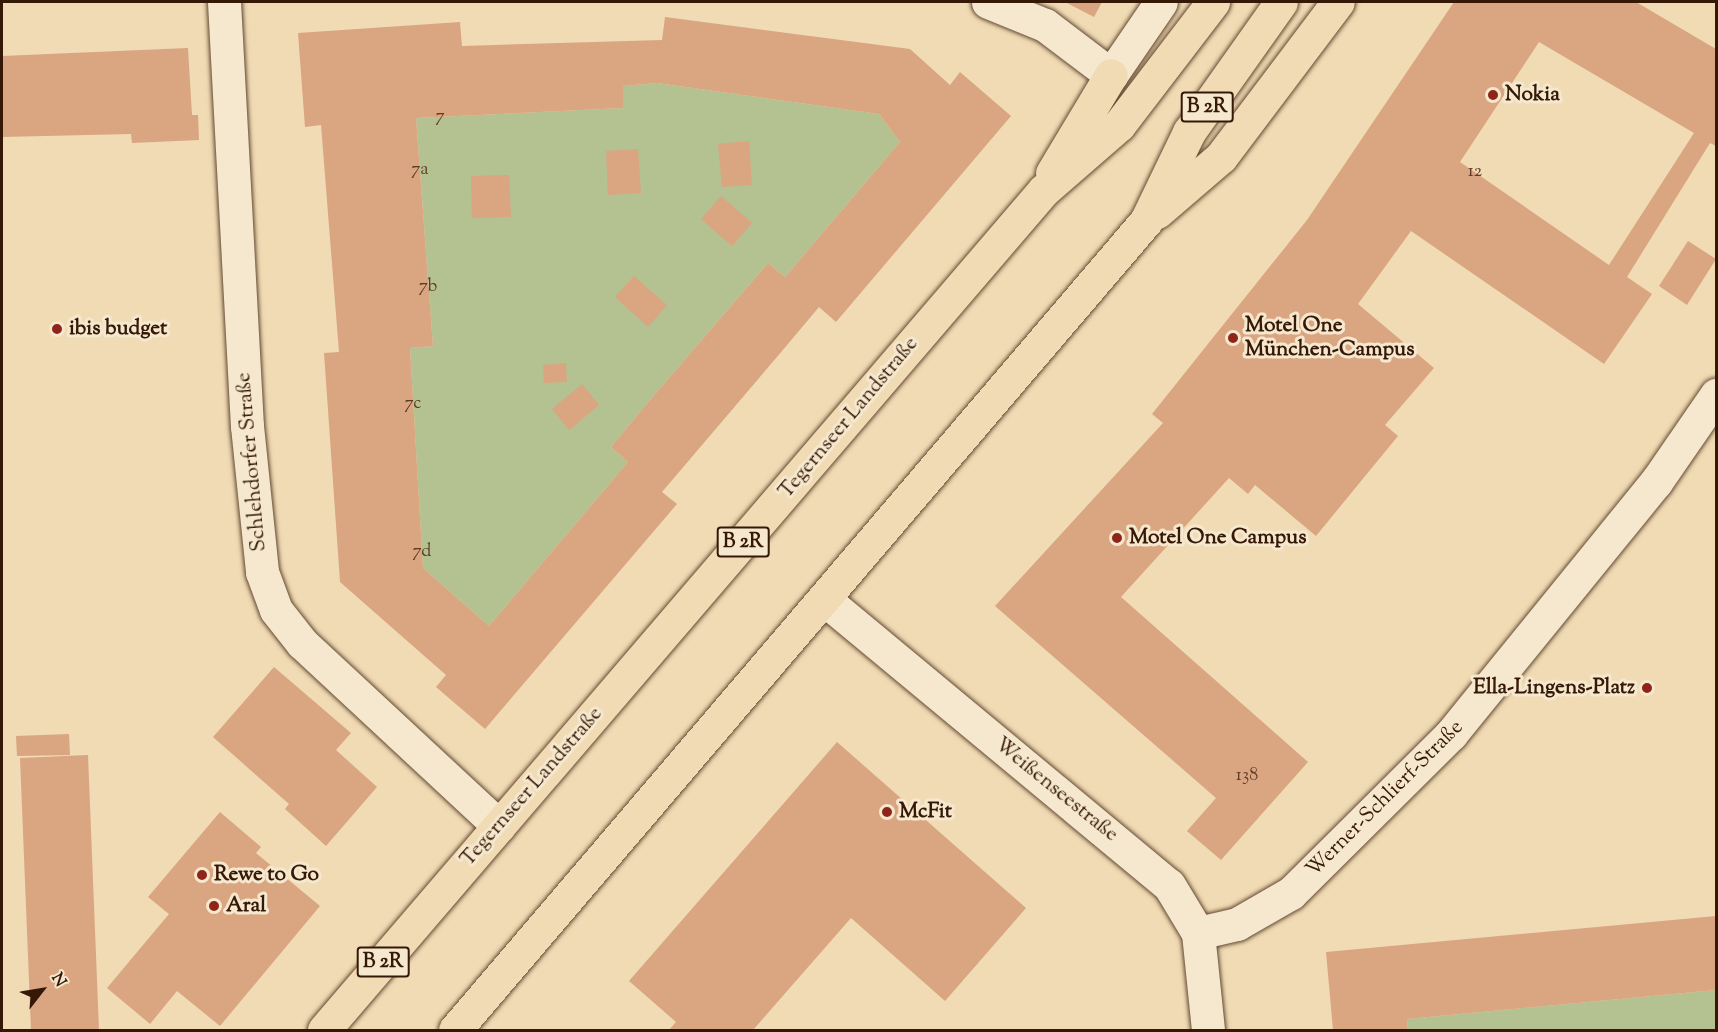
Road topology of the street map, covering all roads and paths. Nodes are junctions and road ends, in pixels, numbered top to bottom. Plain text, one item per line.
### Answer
1 (224, 2) edge
2 (988, 2) edge
3 (1161, 2) edge
4 (1213, 2) edge
5 (1281, 2) edge
6 (1338, 2) edge
7 (1111, 75) junction
8 (1043, 191) junction
9 (1146, 221) junction
10 (1716, 395) edge
11 (824, 599) junction
12 (499, 826) junction
13 (1198, 933) junction
14 (324, 1030) edge
15 (455, 1030) edge
16 (1208, 1030) edge

1 - 12 street, Schlehdorfer Straße
2 - 7 street
3 - 7 street
4 - 8 highway, Tegernseer Landstraße / B 2R
5 - 9 highway, B 2R
6 - 9 highway
7 - 8 highway
8 - 12 highway, Tegernseer Landstraße / B 2R
9 - 11 highway, B 2R
10 - 13 street, Werner-Schlierf-Straße
11 - 13 street, Weißenseestraße
11 - 15 highway, B 2R
12 - 14 highway, Tegernseer Landstraße / B 2R
13 - 16 street, Weißenseestraße

